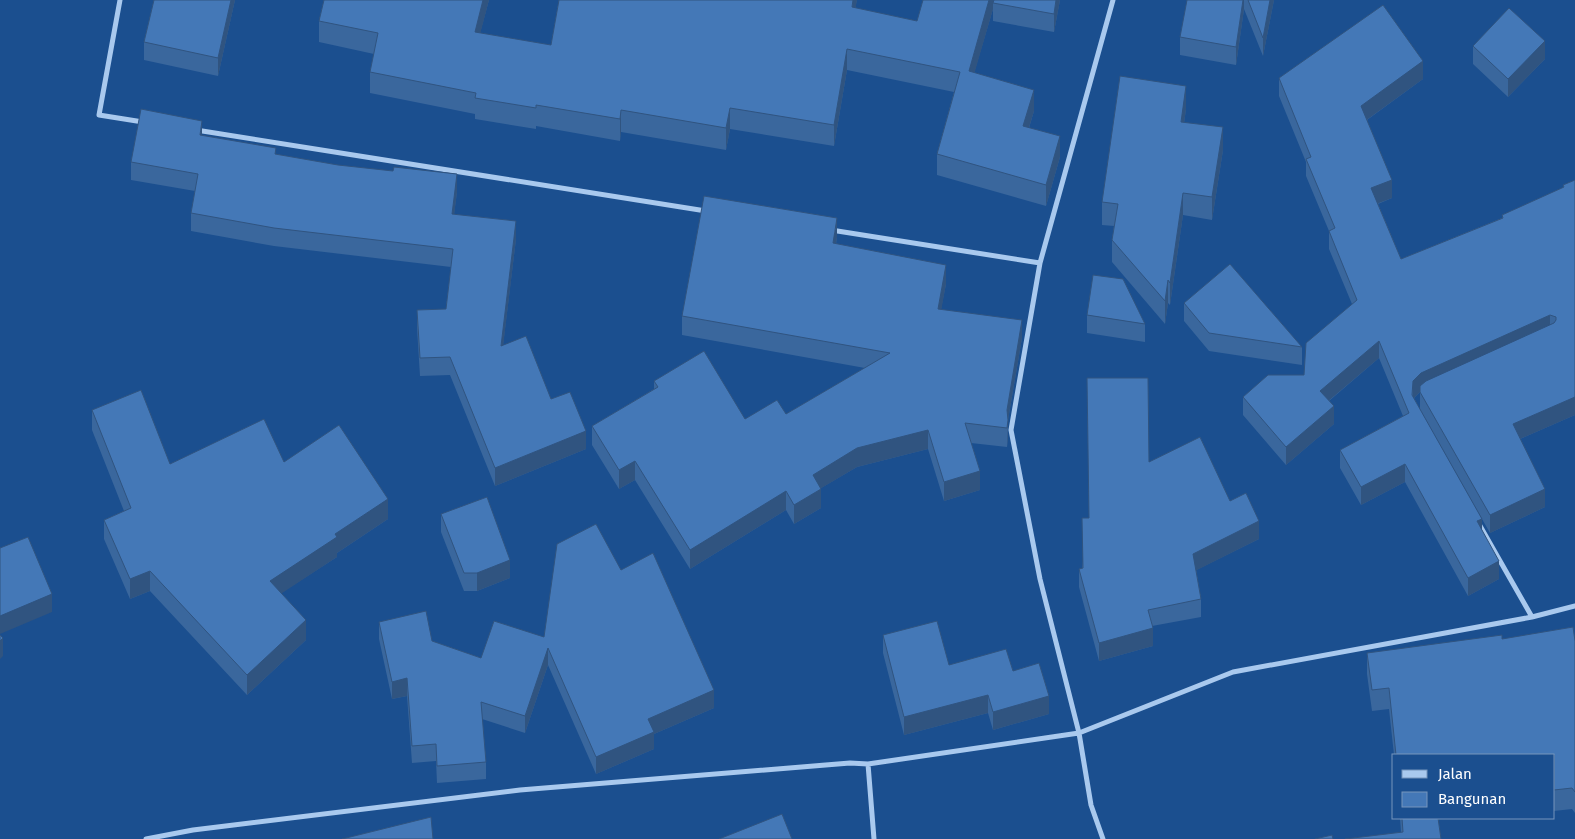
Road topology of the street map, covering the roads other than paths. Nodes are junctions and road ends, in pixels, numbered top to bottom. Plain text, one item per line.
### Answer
1 (120, 0) edge
2 (1113, 0) edge
3 (148, 122) edge
4 (187, 129) edge
5 (717, 212) edge
6 (825, 229) edge
7 (1040, 263) junction
8 (1479, 522) edge
9 (1575, 606) edge
10 (1532, 617) junction
11 (1079, 733) junction
12 (868, 764) junction
13 (146, 839) edge
14 (874, 839) edge
15 (1103, 839) edge

1 - 3 street
2 - 7 street
4 - 5 street
6 - 7 street
7 - 11 street
8 - 10 street
9 - 10 street
10 - 11 street
11 - 12 street
11 - 15 street
12 - 13 street
12 - 14 street

